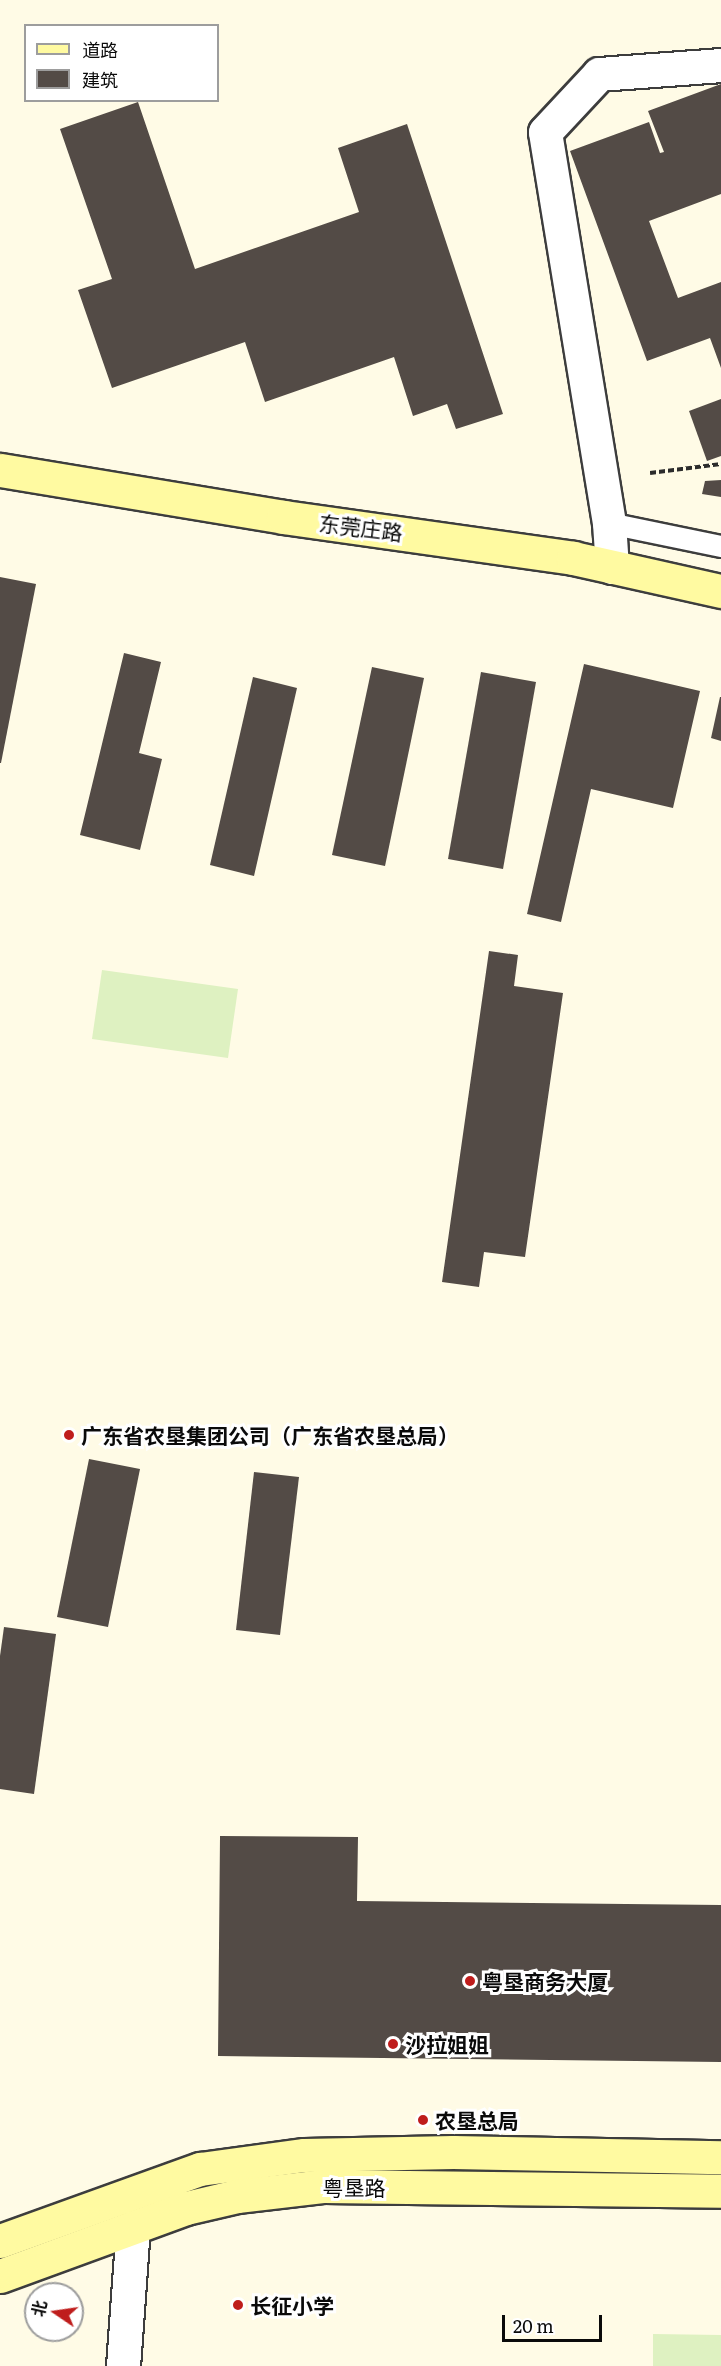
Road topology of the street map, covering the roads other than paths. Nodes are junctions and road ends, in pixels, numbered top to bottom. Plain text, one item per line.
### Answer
1 (721, 65) edge
2 (0, 470) edge
3 (609, 523) junction
4 (721, 546) edge
5 (612, 567) junction
6 (721, 591) edge
7 (721, 2157) edge
8 (721, 2191) edge
9 (133, 2227) junction
10 (0, 2241) edge
11 (0, 2276) edge
12 (123, 2366) edge

1 - 3 street
2 - 5 main road, 东莞庄路
3 - 4 lane
3 - 5 street
5 - 6 main road, 东莞庄路
7 - 10 main road, 粤垦路
8 - 9 main road, 粤垦路
9 - 11 main road, 粤垦路
9 - 12 street

